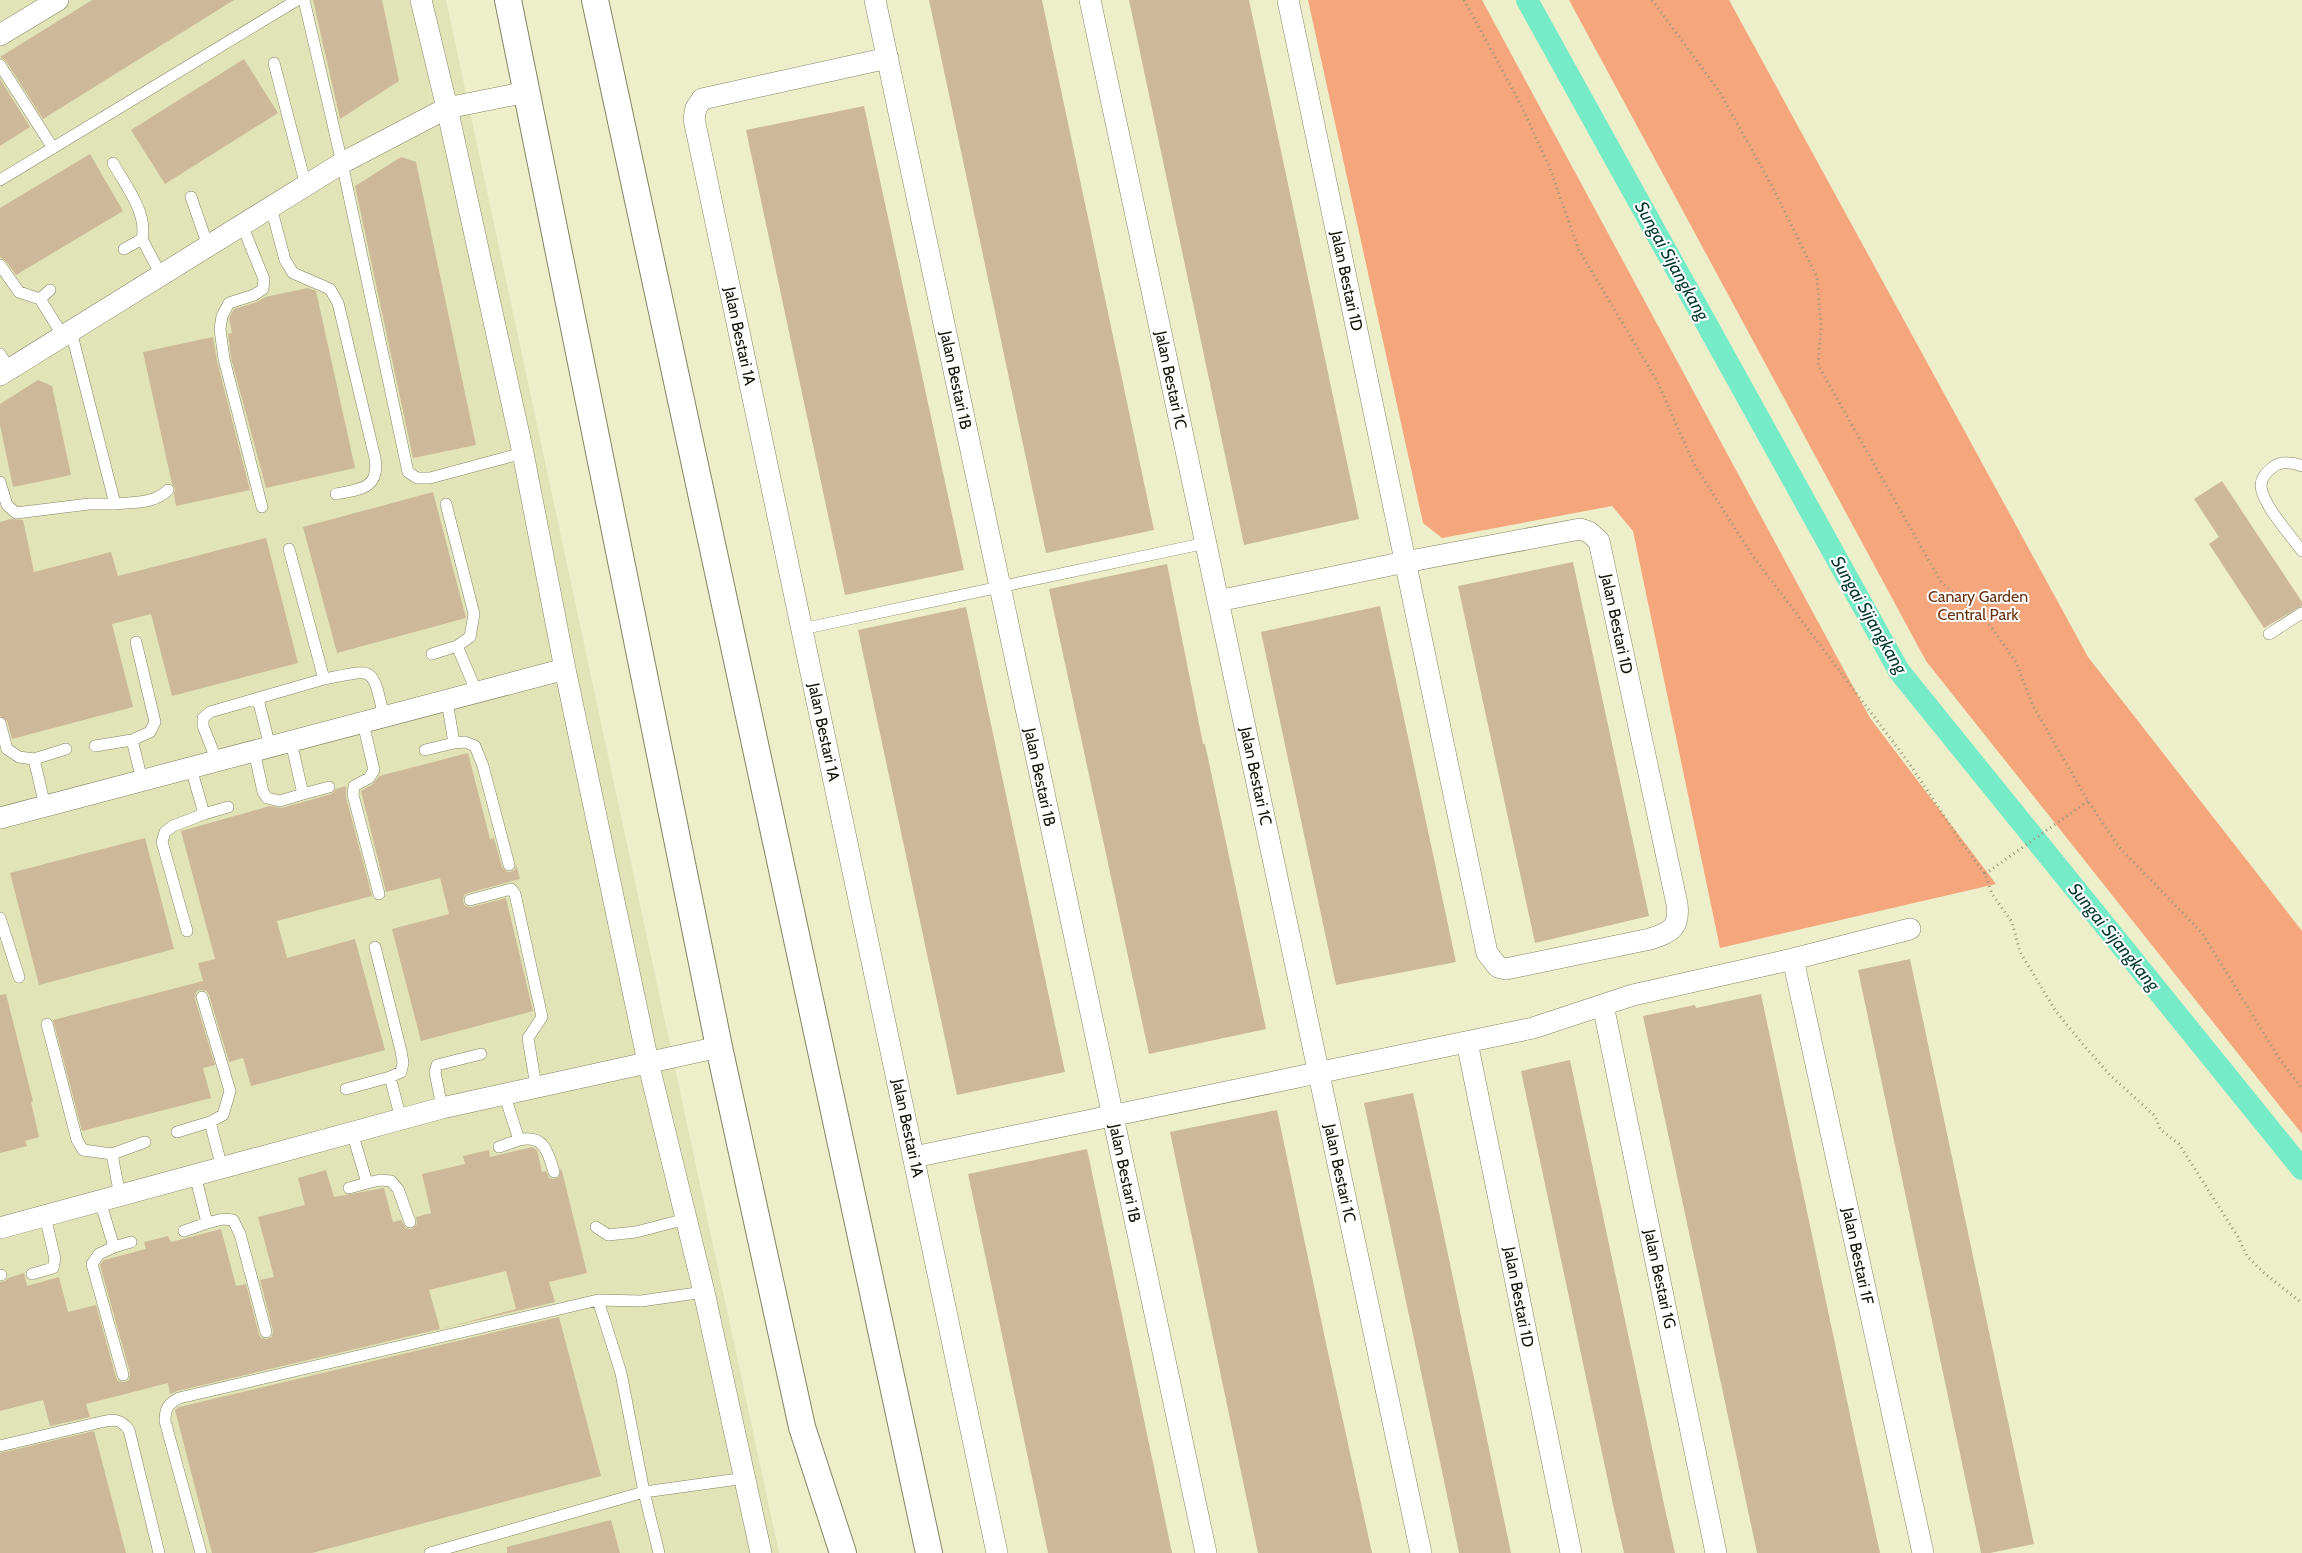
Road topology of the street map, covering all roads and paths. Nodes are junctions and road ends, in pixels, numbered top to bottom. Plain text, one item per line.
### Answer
1 (58, 0) edge
2 (297, 0) edge
3 (304, 0) edge
4 (421, 0) edge
5 (508, 0) edge
6 (594, 0) edge
7 (875, 0) edge
8 (1090, 0) edge
9 (1288, 0) edge
10 (1464, 0) edge
11 (1652, 0) edge
12 (0, 36) edge
13 (888, 58) junction
14 (274, 64) dead end
15 (0, 65) edge
16 (527, 92) junction
17 (447, 108) junction
18 (53, 148) junction
19 (113, 163) dead end
20 (342, 164) junction
21 (0, 180) edge
22 (306, 186) junction
23 (191, 197) dead end
24 (271, 207) junction
25 (242, 225) junction
26 (142, 239) junction
27 (208, 246) junction
28 (124, 249) dead end
29 (0, 265) edge
30 (161, 275) junction
31 (50, 290) dead end
32 (40, 299) junction
33 (67, 334) junction
34 (3, 366) edge
35 (523, 453) junction
36 (2302, 466) edge
37 (0, 482) edge
38 (168, 490) dead end
39 (336, 494) dead end
40 (115, 504) junction
41 (446, 504) dead end
42 (262, 507) dead end
43 (1206, 543) junction
44 (289, 549) dead end
45 (2302, 551) edge
46 (1405, 562) junction
47 (1000, 587) junction
48 (1218, 601) junction
49 (2302, 614) edge
50 (802, 629) junction
51 (2269, 634) dead end
52 (136, 642) dead end
53 (457, 646) junction
54 (432, 654) dead end
55 (565, 670) junction
56 (324, 679) junction
57 (478, 693) junction
58 (258, 699) junction
59 (447, 701) junction
60 (384, 717) junction
61 (0, 723) edge
62 (363, 723) junction
63 (132, 740) junction
64 (291, 742) junction
65 (454, 743) junction
66 (95, 746) dead end
67 (262, 749) junction
68 (66, 750) dead end
69 (426, 750) dead end
70 (34, 759) junction
71 (217, 761) junction
72 (191, 768) junction
73 (142, 780) junction
74 (329, 787) dead end
75 (303, 794) junction
76 (2088, 801) junction
77 (45, 806) junction
78 (228, 807) dead end
79 (204, 814) junction
80 (0, 818) edge
81 (509, 865) dead end
82 (1985, 874) junction
83 (379, 894) dead end
84 (470, 900) dead end
85 (0, 918) edge
86 (1910, 929) dead end
87 (187, 931) dead end
88 (375, 947) dead end
89 (1793, 959) junction
90 (19, 977) dead end
91 (202, 997) dead end
92 (1603, 1005) junction
93 (46, 1024) dead end
94 (1467, 1042) junction
95 (719, 1047) junction
96 (481, 1054) dead end
97 (648, 1062) junction
98 (1319, 1074) junction
99 (390, 1078) junction
100 (536, 1086) junction
101 (346, 1089) dead end
102 (2302, 1089) edge
103 (504, 1093) junction
104 (442, 1108) junction
105 (1112, 1114) junction
106 (401, 1119) junction
107 (210, 1122) junction
108 (177, 1132) dead end
109 (352, 1132) junction
110 (519, 1140) junction
111 (145, 1142) dead end
112 (499, 1148) dead end
113 (112, 1154) junction
114 (914, 1157) junction
115 (222, 1168) junction
116 (554, 1172) dead end
117 (195, 1175) junction
118 (367, 1183) junction
119 (349, 1188) dead end
120 (110, 1198) junction
121 (45, 1216) junction
122 (686, 1219) junction
123 (207, 1222) junction
124 (410, 1222) dead end
125 (0, 1228) edge
126 (596, 1228) dead end
127 (184, 1231) dead end
128 (131, 1242) dead end
129 (114, 1246) junction
130 (32, 1274) dead end
131 (704, 1292) junction
132 (598, 1300) junction
133 (2302, 1303) edge
134 (266, 1332) dead end
135 (123, 1375) dead end
136 (0, 1446) edge
137 (746, 1478) junction
138 (644, 1492) junction
139 (159, 1553) edge
140 (201, 1553) edge
141 (430, 1553) edge
142 (659, 1553) edge
143 (761, 1553) edge
144 (843, 1553) edge
145 (929, 1553) edge
146 (997, 1553) edge
147 (1206, 1553) edge
148 (1421, 1553) edge
149 (1571, 1553) edge
150 (1716, 1553) edge
151 (1923, 1553) edge

1 - 12 street
2 - 18 lane
3 - 20 lane
4 - 17 street
5 - 16 street
6 - 145 street
7 - 13 street, Jalan Bestari 1B
8 - 43 street, Jalan Bestari 1C
9 - 46 street, Jalan Bestari 1D
10 - 82 path
11 - 76 path
13 - 47 street, Jalan Bestari 1B
13 - 50 street, Jalan Bestari 1A
14 - 22 lane
15 - 18 lane
16 - 17 street
16 - 95 street
17 - 20 street
17 - 35 street
18 - 21 lane
19 - 26 lane
20 - 22 street
20 - 35 lane
22 - 24 street
23 - 27 lane
24 - 25 street
24 - 39 lane
25 - 27 street
25 - 42 lane
26 - 28 lane
26 - 30 lane
27 - 30 street
29 - 32 lane
30 - 33 street
31 - 32 lane
32 - 33 lane
33 - 34 street
33 - 40 lane
35 - 55 street
36 - 45 lane
37 - 40 lane
38 - 40 lane
41 - 53 lane
43 - 47 lane
43 - 48 street, Jalan Bestari 1C
44 - 56 lane
46 - 46 street, Jalan Bestari 1D
46 - 48 street
47 - 50 lane
47 - 105 street, Jalan Bestari 1B
48 - 98 street, Jalan Bestari 1C
49 - 51 lane
50 - 114 street, Jalan Bestari 1A
52 - 63 lane
53 - 54 lane
53 - 57 lane
55 - 57 street
55 - 97 street
56 - 58 lane
56 - 60 lane
57 - 59 street
58 - 67 lane
58 - 71 lane
59 - 60 street
59 - 65 lane
60 - 62 street
61 - 70 lane
62 - 64 street
62 - 83 lane
63 - 66 lane
63 - 73 lane
64 - 67 street
64 - 75 lane
65 - 69 lane
65 - 81 lane
67 - 71 street
67 - 75 lane
68 - 70 lane
70 - 77 lane
71 - 72 street
72 - 73 street
72 - 79 lane
73 - 77 street
74 - 75 lane
76 - 82 path
76 - 102 path
77 - 80 street
78 - 79 lane
79 - 87 lane
82 - 133 path
84 - 100 lane
85 - 90 lane
86 - 89 street
88 - 99 lane
89 - 92 street
89 - 151 street, Jalan Bestari 1F
91 - 107 lane
92 - 94 street
92 - 150 street, Jalan Bestari 1G
93 - 113 lane
94 - 98 street
94 - 149 street, Jalan Bestari 1D
95 - 97 street
95 - 144 street
96 - 104 lane
97 - 100 street
97 - 122 street
98 - 105 street
98 - 148 street, Jalan Bestari 1C
99 - 101 lane
99 - 106 lane
100 - 103 street
103 - 104 street
103 - 110 lane
104 - 106 street
105 - 114 street
105 - 147 street, Jalan Bestari 1B
106 - 109 street
107 - 108 lane
107 - 115 lane
109 - 115 street
109 - 118 lane
110 - 112 lane
110 - 116 lane
111 - 113 lane
113 - 120 lane
114 - 146 street, Jalan Bestari 1A
115 - 117 street
117 - 120 street
117 - 123 lane
118 - 119 lane
118 - 124 lane
120 - 121 street
120 - 129 lane
121 - 125 street
121 - 130 lane
122 - 126 lane
122 - 131 street
123 - 127 lane
123 - 134 lane
128 - 129 lane
129 - 135 lane
131 - 132 lane
131 - 137 street
132 - 138 lane
132 - 140 lane
136 - 139 lane
137 - 138 lane
137 - 143 street
138 - 141 lane
138 - 142 lane

